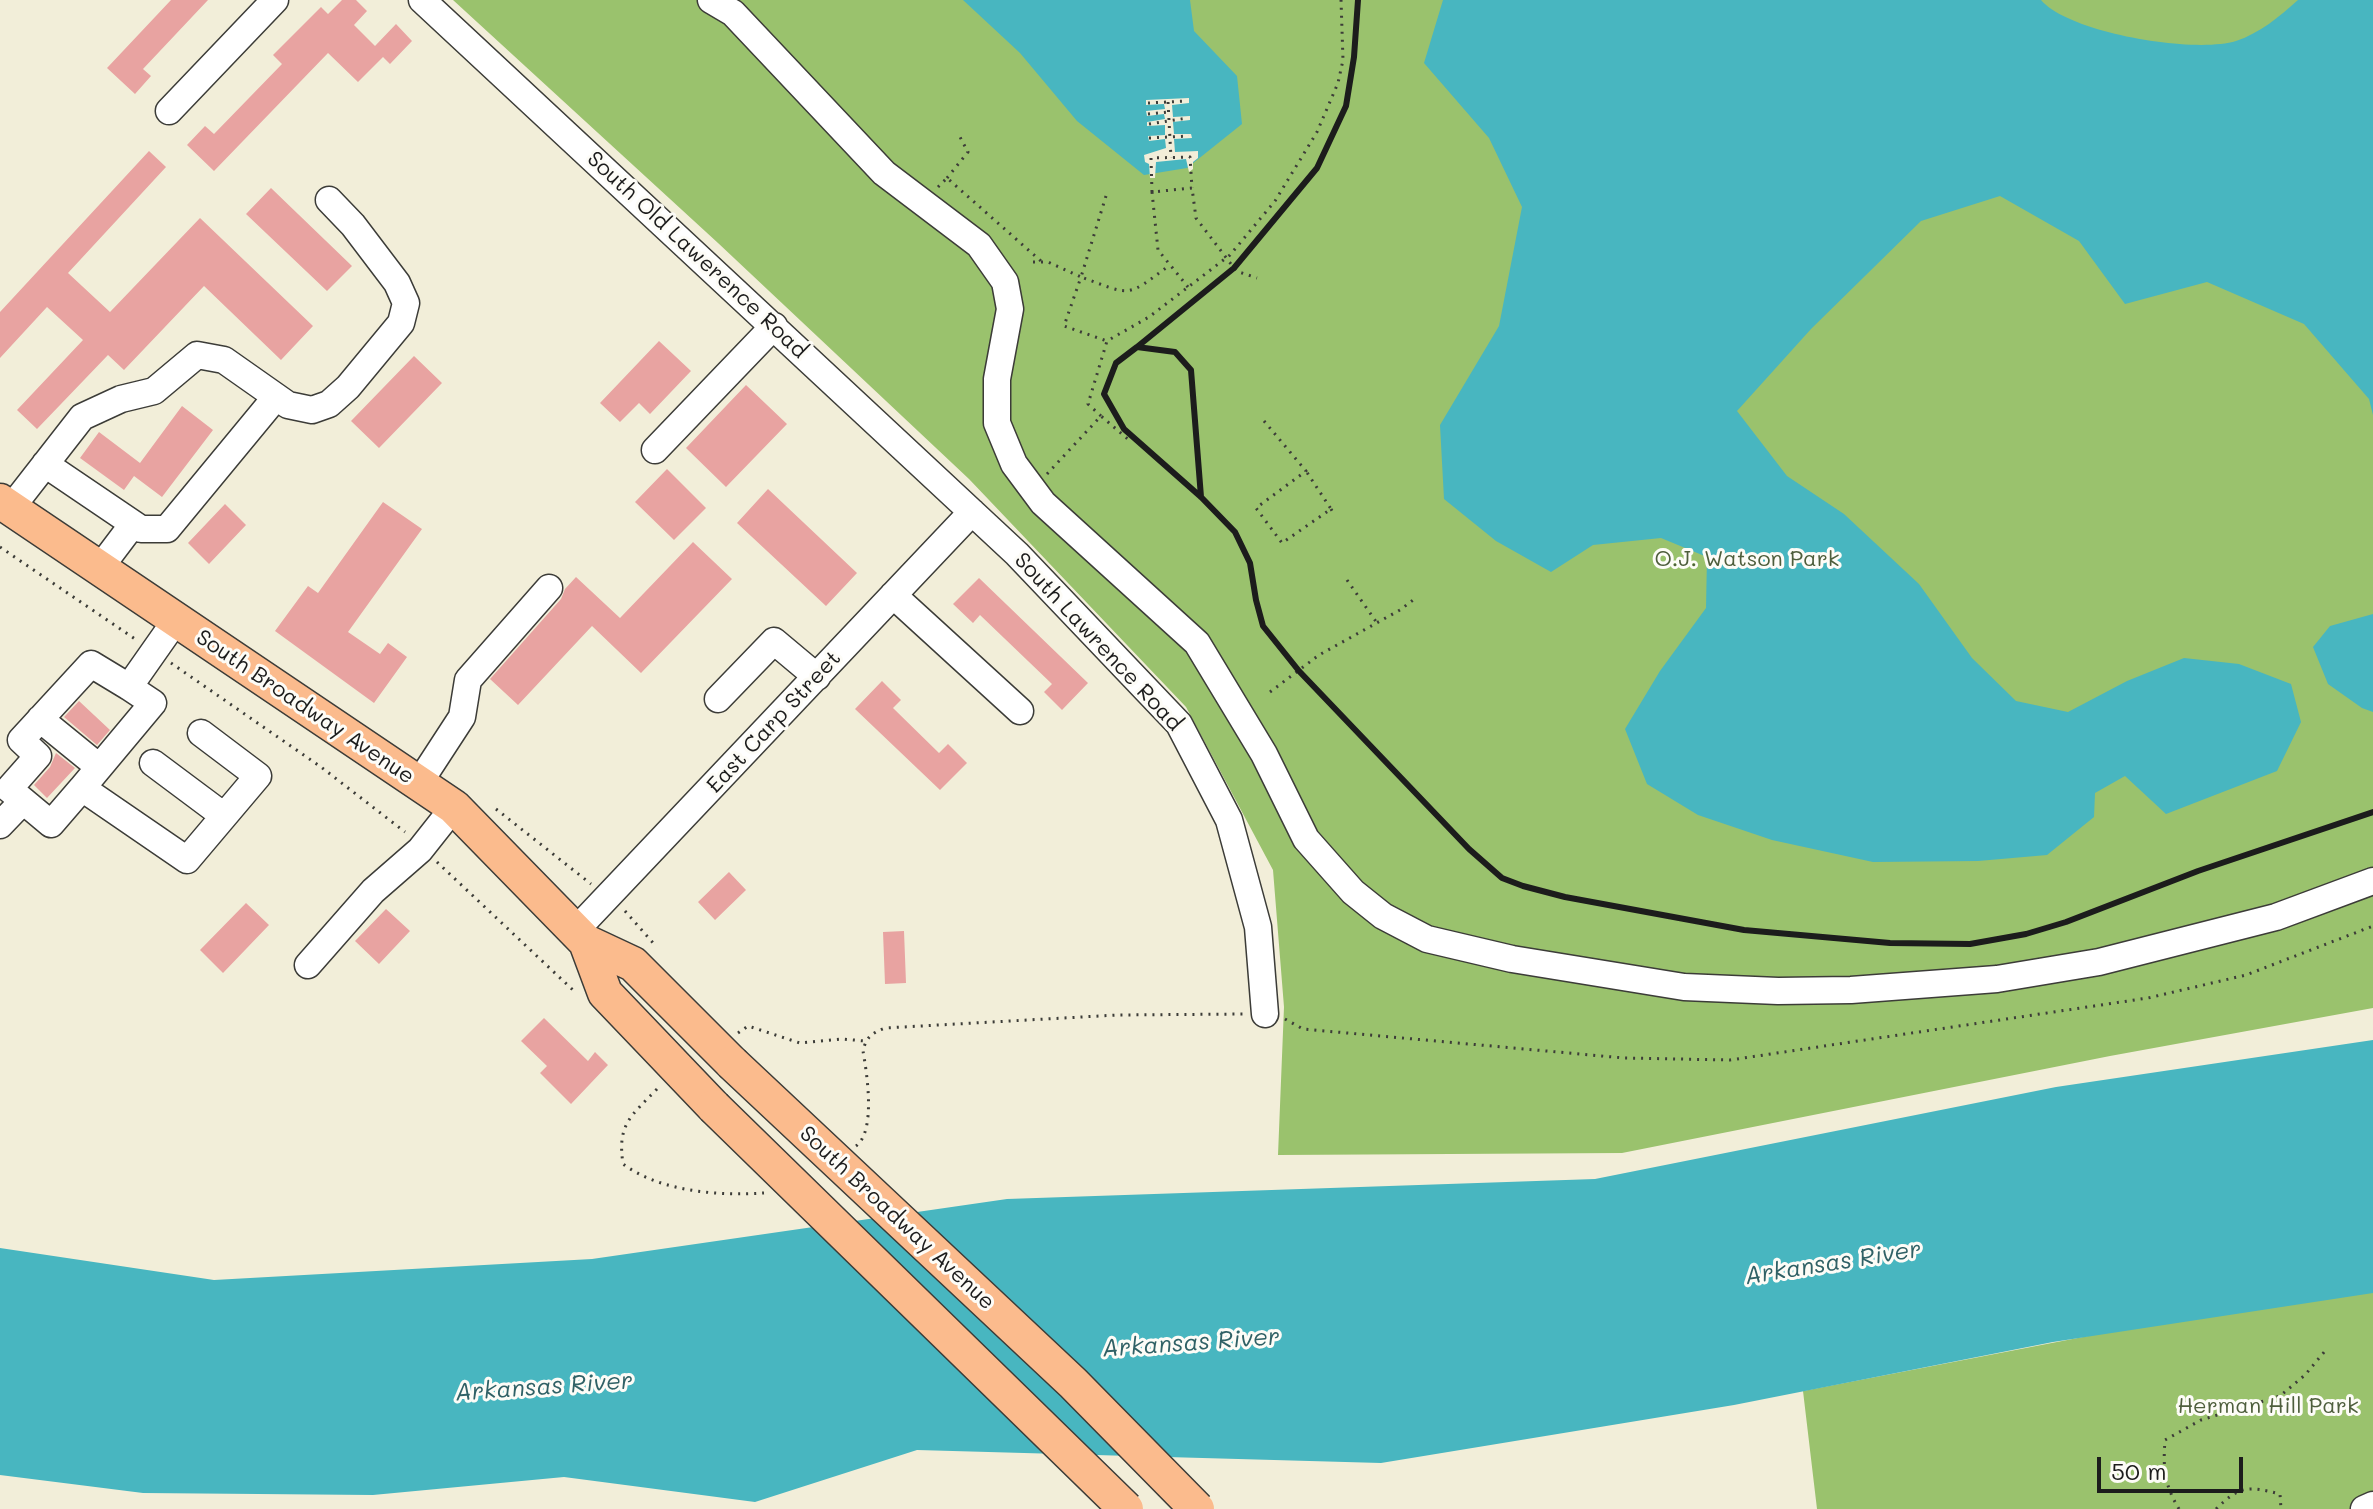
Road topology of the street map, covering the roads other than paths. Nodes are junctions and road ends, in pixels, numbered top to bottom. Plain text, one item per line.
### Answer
1 (275, 0) edge
2 (422, 0) edge
3 (711, 0) edge
4 (169, 111) dead end
5 (329, 200) dead end
6 (774, 326) junction
7 (276, 397) junction
8 (655, 450) dead end
9 (45, 464) junction
10 (5, 505) edge
11 (972, 512) junction
12 (133, 524) junction
13 (99, 569) junction
14 (549, 588) dead end
15 (893, 595) junction
16 (176, 620) junction
17 (817, 677) junction
18 (129, 687) junction
19 (718, 699) dead end
20 (1020, 711) dead end
21 (40, 719) junction
22 (201, 733) dead end
23 (153, 763) dead end
24 (91, 778) junction
25 (419, 783) junction
26 (23, 801) junction
27 (454, 807) junction
28 (224, 816) junction
29 (0, 825) edge
30 (2373, 881) edge
31 (581, 936) junction
32 (308, 965) dead end
33 (1265, 1014) road end
34 (2373, 1505) edge
35 (1126, 1509) edge
36 (1197, 1509) edge
37 (2364, 1509) edge

1 - 4 street
2 - 6 street, South Old Lawerence Road
3 - 30 street
5 - 7 street
6 - 8 street
6 - 11 street, South Old Lawerence Road
7 - 9 street
7 - 12 street
9 - 10 street
9 - 12 street
10 - 13 main road, South Broadway Avenue
11 - 15 street, East Carp Street
11 - 33 street, South Lawrence Road
12 - 13 street
13 - 16 main road, South Broadway Avenue
14 - 25 street
15 - 17 street, East Carp Street
15 - 20 street
16 - 18 street
16 - 25 main road, South Broadway Avenue
17 - 19 street
17 - 31 street, East Carp Street
18 - 21 street
18 - 24 street
21 - 24 street
21 - 26 street
22 - 28 street
23 - 28 street
24 - 26 street
24 - 28 street
25 - 27 main road, South Broadway Avenue
26 - 29 street
27 - 31 main road, South Broadway Avenue
27 - 32 street
31 - 35 main road, South Broadway Avenue, bridge
31 - 36 main road, South Broadway Avenue, bridge
34 - 37 street

